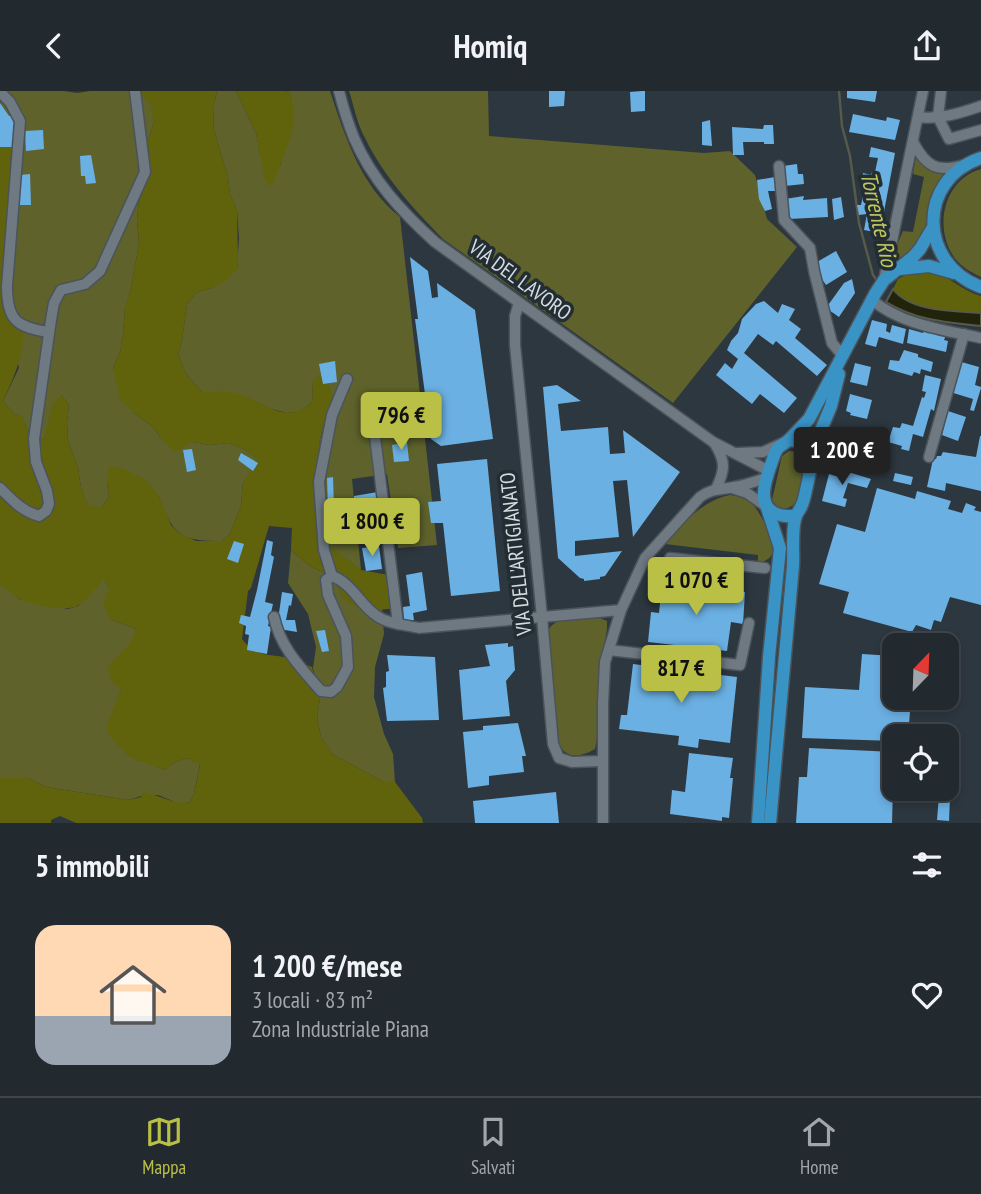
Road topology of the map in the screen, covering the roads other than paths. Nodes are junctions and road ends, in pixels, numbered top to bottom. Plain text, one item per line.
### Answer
1 (135, 91) edge
2 (338, 91) edge
3 (941, 91) edge
4 (0, 92) edge
5 (923, 92) edge
6 (981, 106) edge
7 (918, 117) junction
8 (938, 117) junction
9 (981, 130) edge
10 (913, 142) junction
11 (981, 159) edge
12 (966, 165) junction
13 (779, 166) dead end
14 (933, 227) junction
15 (897, 270) junction
16 (956, 274) junction
17 (884, 280) junction
18 (981, 287) edge
19 (873, 297) junction
20 (519, 303) junction
21 (49, 332) junction
22 (964, 334) junction
23 (981, 338) edge
24 (843, 356) junction
25 (346, 379) dead end
26 (372, 412) dead end
27 (787, 441) junction
28 (713, 442) junction
29 (732, 452) junction
30 (929, 457) dead end
31 (812, 460) junction
32 (769, 474) junction
33 (0, 488) edge
34 (732, 488) junction
35 (716, 489) junction
36 (767, 507) junction
37 (796, 515) junction
38 (658, 544) junction
39 (645, 558) junction
40 (670, 558) junction
41 (779, 558) junction
42 (765, 568) junction
43 (778, 575) junction
44 (332, 576) junction
45 (621, 610) junction
46 (274, 617) dead end
47 (542, 617) junction
48 (749, 623) dead end
49 (398, 624) junction
50 (609, 650) junction
51 (602, 761) junction
52 (603, 823) edge
53 (758, 823) edge
54 (771, 823) edge

1 - 21 street
2 - 20 street, VIA DEL LAVORO
3 - 8 street
4 - 21 street
5 - 7 street
6 - 8 street
7 - 8 street
7 - 10 street
8 - 9 street
10 - 12 street
10 - 17 street
11 - 12 main road
12 - 14 main road
13 - 24 street
14 - 15 main road
14 - 16 main road
15 - 16 main road
15 - 17 main road
16 - 18 main road
17 - 19 main road
19 - 22 street
19 - 24 main road
20 - 28 street, VIA DEL LAVORO
20 - 47 street, VIA DELL'ARTIGIANATO
21 - 33 street
22 - 23 street
22 - 30 street
24 - 27 main road
24 - 31 main road
25 - 44 street
26 - 49 street
27 - 29 street
27 - 31 main road
27 - 32 main road
28 - 29 street, VIA DEL LAVORO
28 - 35 street
29 - 32 street, VIA DEL LAVORO
31 - 37 main road
32 - 34 street
32 - 36 main road
34 - 35 street
34 - 36 street
35 - 38 street
36 - 37 main road
36 - 41 main road
37 - 54 main road
38 - 39 street
38 - 40 street
39 - 40 street
39 - 45 street
40 - 42 street
41 - 42 street
41 - 43 main road
42 - 43 street
43 - 53 main road
44 - 46 street
44 - 49 street
45 - 47 street
45 - 50 street
47 - 49 street
47 - 51 street, VIA DELL'ARTIGIANATO
48 - 50 street
50 - 51 street
51 - 52 street

